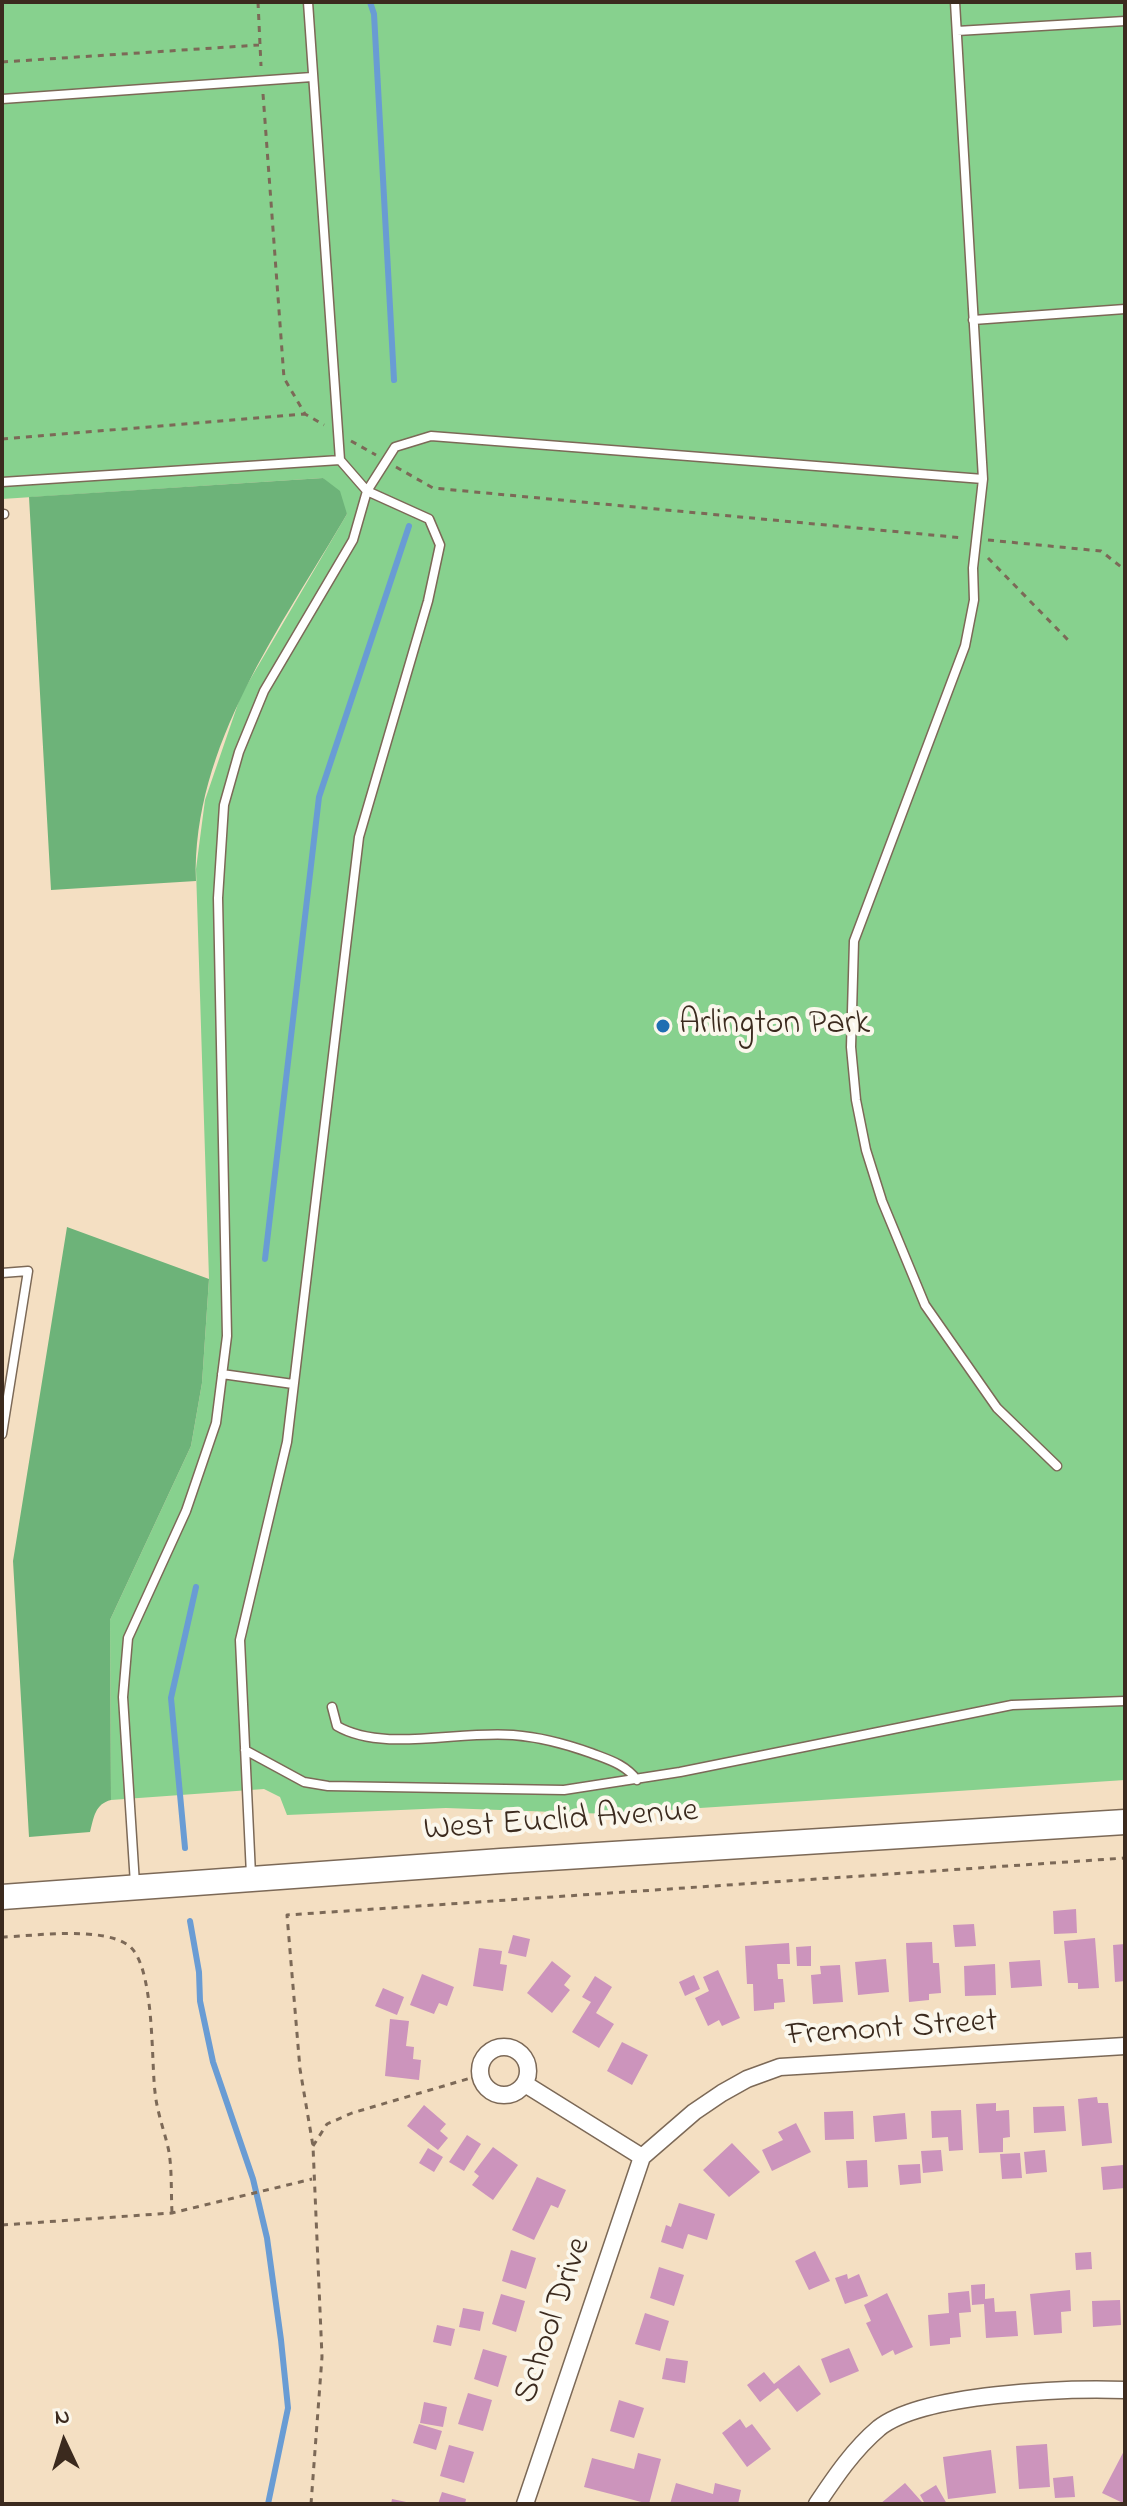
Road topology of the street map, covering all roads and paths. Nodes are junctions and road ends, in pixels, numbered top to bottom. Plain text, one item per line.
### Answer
1 (258, 2) edge
2 (308, 2) edge
3 (955, 2) edge
4 (1125, 21) edge
5 (957, 31) junction
6 (259, 45) junction
7 (2, 62) edge
8 (312, 77) junction
9 (262, 80) junction
10 (2, 99) edge
11 (1125, 309) edge
12 (973, 320) junction
13 (305, 414) junction
14 (338, 433) junction
15 (2, 439) edge
16 (340, 460) junction
17 (386, 461) junction
18 (983, 479) junction
19 (2, 482) edge
20 (367, 491) junction
21 (976, 542) junction
22 (1125, 570) edge
23 (1069, 641) dead end
24 (2, 1273) edge
25 (222, 1374) junction
26 (293, 1384) junction
27 (2, 1434) edge
28 (1057, 1466) dead end
29 (1125, 1701) edge
30 (332, 1707) dead end
31 (245, 1750) junction
32 (637, 1780) junction
33 (1125, 1822) edge
34 (1125, 1858) edge
35 (251, 1880) junction
36 (136, 1889) junction
37 (2, 1897) edge
38 (2, 1937) edge
39 (1125, 2046) edge
40 (481, 2075) junction
41 (525, 2084) junction
42 (313, 2146) junction
43 (642, 2157) junction
44 (312, 2179) junction
45 (172, 2213) junction
46 (2, 2225) edge
47 (1125, 2390) edge
48 (311, 2504) edge
49 (525, 2504) edge
50 (817, 2504) edge

1 - 6 path
2 - 8 lane
3 - 5 lane
4 - 5 lane
5 - 12 lane
6 - 7 path
6 - 9 path
8 - 9 lane
8 - 14 lane
9 - 10 lane
9 - 13 path
11 - 12 lane
12 - 18 lane
13 - 14 path
13 - 15 path
14 - 16 lane
14 - 17 path
16 - 19 lane
16 - 20 lane
17 - 18 lane
17 - 20 lane
17 - 21 path
18 - 21 lane
20 - 25 lane
20 - 26 lane
21 - 22 path
21 - 23 path
21 - 28 lane
24 - 27 lane
25 - 26 lane
25 - 36 lane
26 - 31 lane
29 - 32 lane
30 - 32 lane
31 - 32 lane
31 - 35 lane
33 - 35 main road, West Euclid Avenue
34 - 42 path
35 - 36 main road, West Euclid Avenue
36 - 37 main road, West Euclid Avenue
38 - 45 path
39 - 43 street, Fremont Street
40 - 41 street
40 - 41 street
40 - 42 path
41 - 43 street
42 - 44 path
43 - 49 street, School Drive
44 - 45 path
44 - 48 path
45 - 46 path
47 - 50 street

